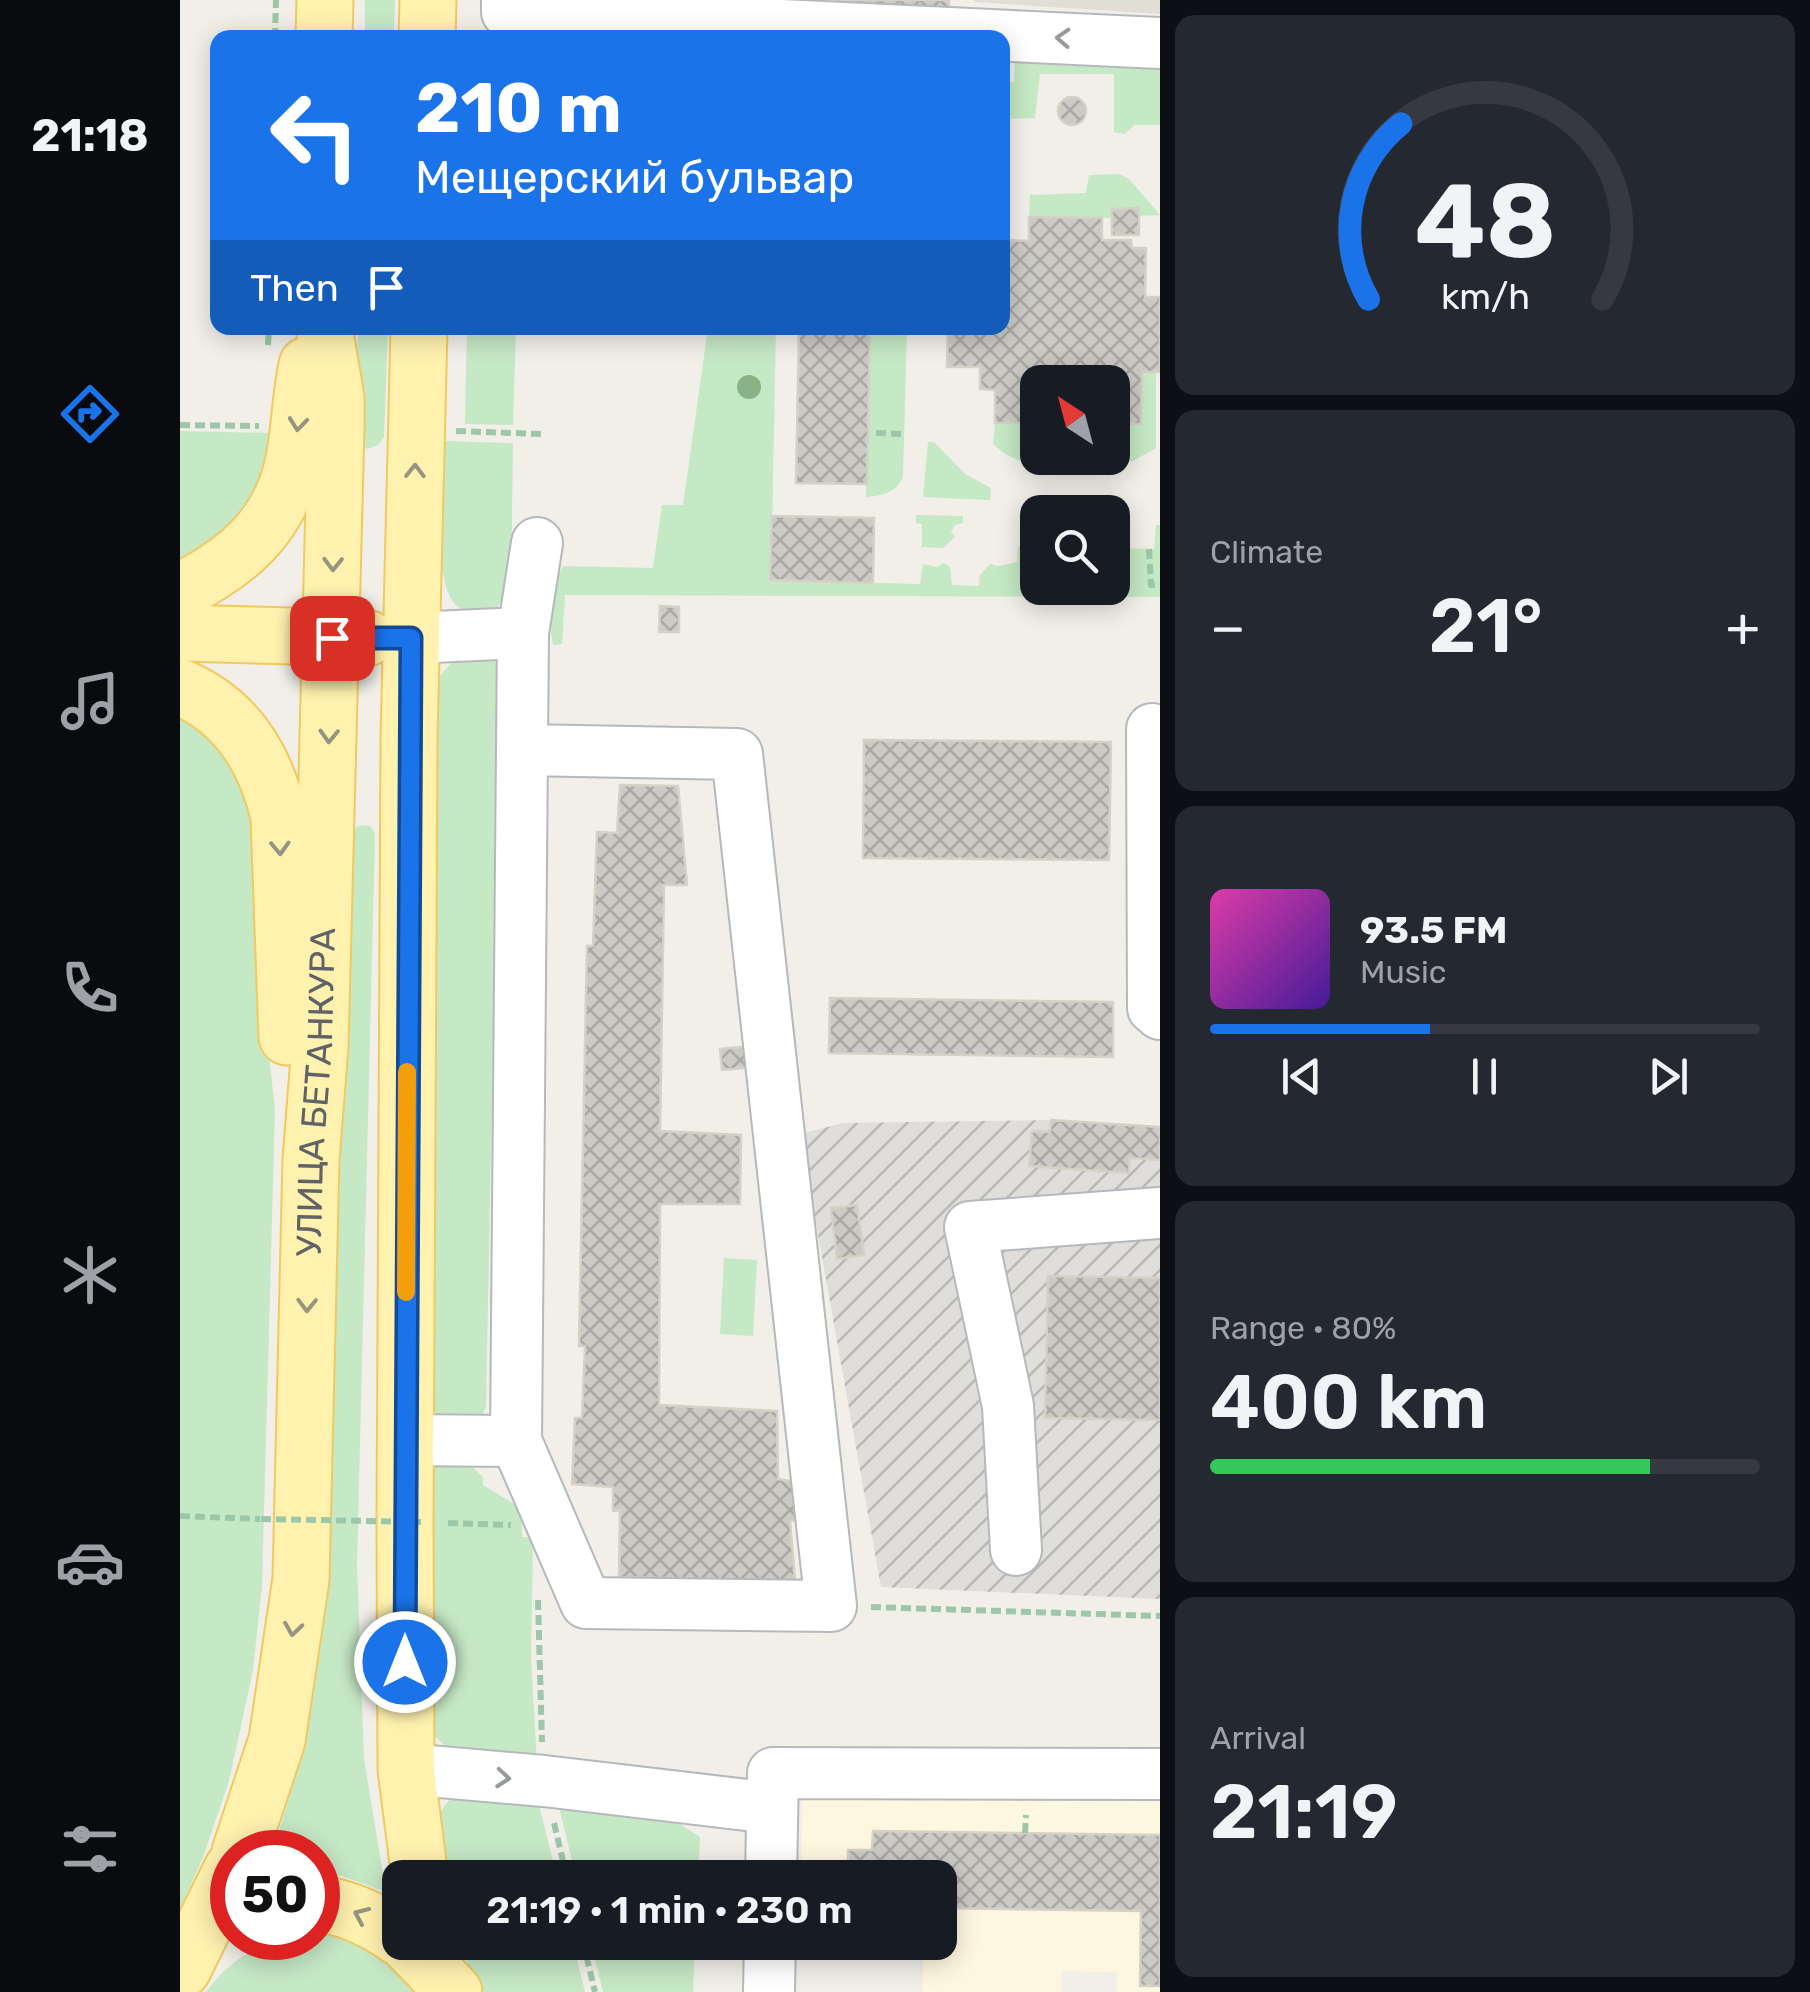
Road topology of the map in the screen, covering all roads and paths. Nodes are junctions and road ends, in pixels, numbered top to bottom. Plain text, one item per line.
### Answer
1 (276, 0) edge
2 (325, 0) edge
3 (428, 0) edge
4 (507, 0) edge
5 (275, 30) edge
6 (324, 30) edge
7 (427, 30) edge
8 (887, 30) edge
9 (1010, 36) edge
10 (1160, 43) edge
11 (313, 335) edge
12 (325, 335) edge
13 (419, 335) edge
14 (876, 434) dead end
15 (904, 434) dead end
16 (537, 543) dead end
17 (1149, 549) dead end
18 (1160, 586) edge
19 (180, 591) edge
20 (180, 633) edge
21 (523, 633) junction
22 (332, 638) junction
23 (411, 638) junction
24 (180, 687) edge
25 (1152, 729) dead end
26 (523, 750) junction
27 (1160, 1014) edge
28 (311, 1159) junction
29 (1160, 1213) edge
30 (405, 1440) junction
31 (516, 1441) junction
32 (180, 1516) edge
33 (526, 1525) dead end
34 (1016, 1550) dead end
35 (538, 1594) dead end
36 (831, 1606) junction
37 (1160, 1616) edge
38 (406, 1769) junction
39 (1160, 1774) edge
40 (544, 1781) junction
41 (772, 1808) junction
42 (247, 1830) edge
43 (418, 1860) edge
44 (563, 1860) edge
45 (771, 1860) edge
46 (340, 1907) edge
47 (210, 1913) edge
48 (382, 1925) edge
49 (210, 1947) edge
50 (587, 1960) edge
51 (770, 1960) edge
52 (181, 1971) edge
53 (595, 1992) edge
54 (770, 1992) edge

1 - 5 path
2 - 6 main road
3 - 7 main road
8 -> 4 street
10 -> 9 street
11 -> 19 main road
12 -> 22 main road, УЛИЦА БЕТАНКУРА
23 -> 13 main road
14 - 15 path
16 - 21 street
17 - 18 path
20 - 22 main road
21 - 23 street
21 - 26 street
22 - 23 main road
22 -> 28 main road, УЛИЦА БЕТАНКУРА
23 - 30 main road
24 -> 28 main road
25 - 27 street
26 - 31 street
26 - 36 street
28 -> 42 main road, УЛИЦА БЕТАНКУРА
29 - 34 street
30 - 31 street
30 - 38 main road
31 - 36 street
32 - 33 path, bridge
35 - 40 path
36 - 37 path
38 -> 40 street
38 - 43 main road
39 - 41 street
40 - 41 street
40 - 44 path
41 - 45 street
48 -> 46 main road
47 - 52 main road
49 - 52 main road
50 - 53 path
51 - 54 street

